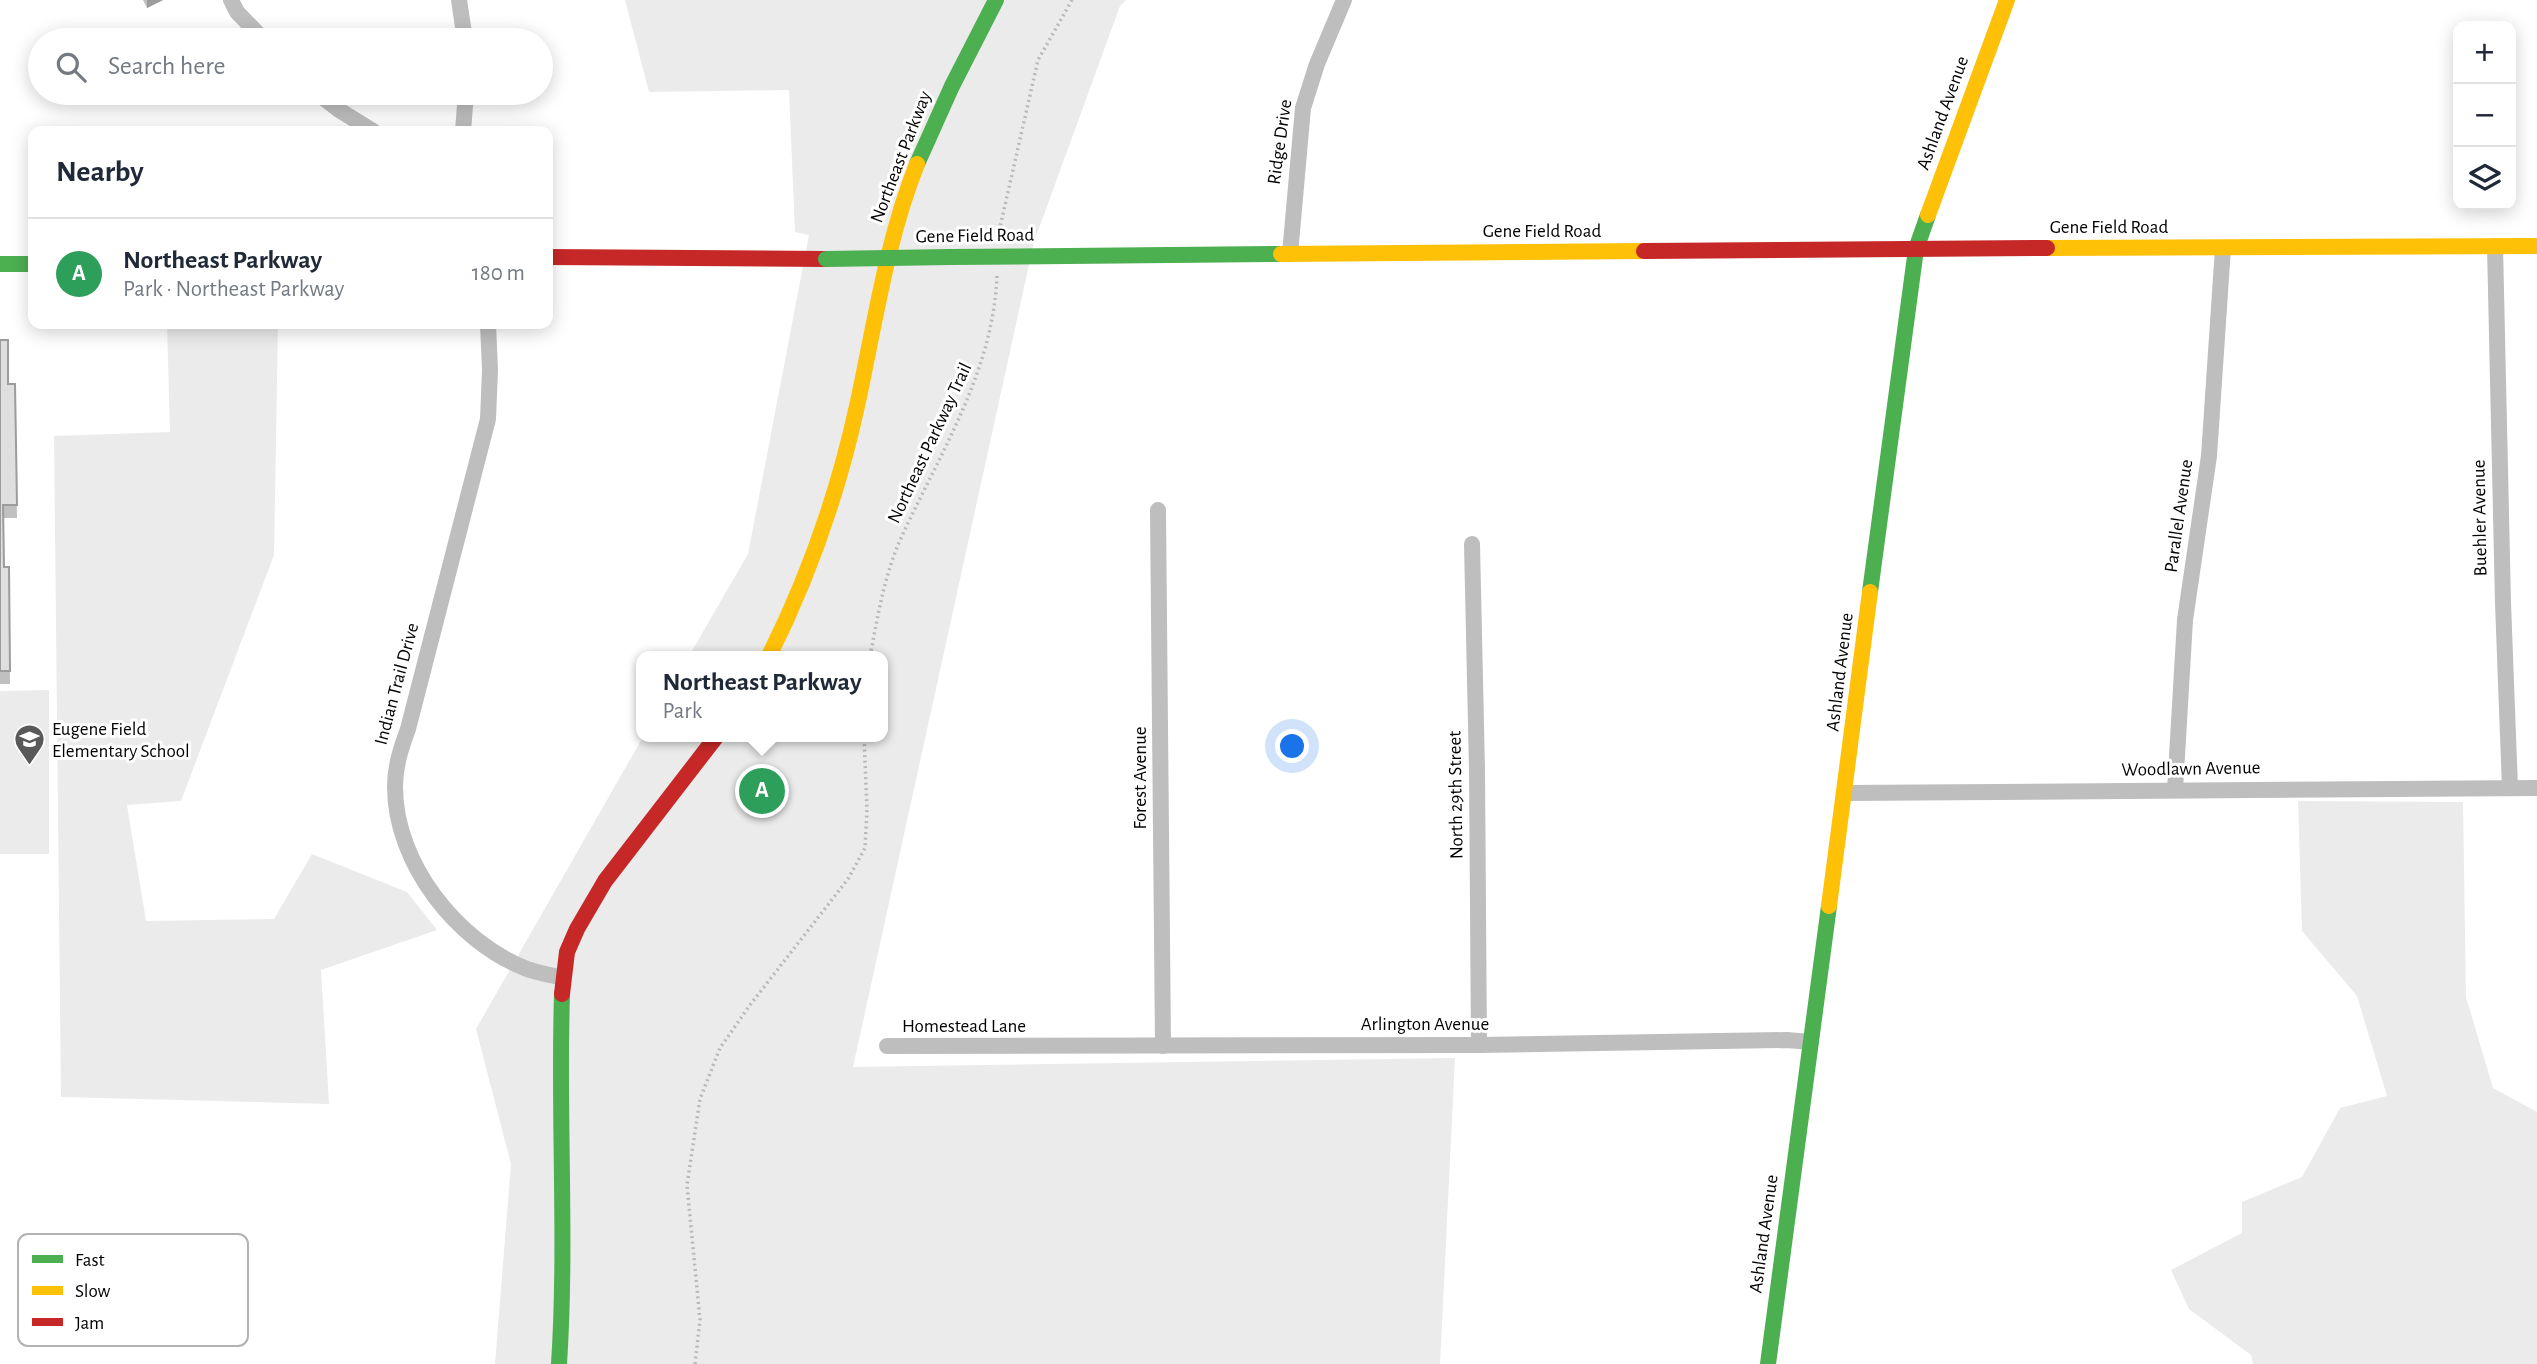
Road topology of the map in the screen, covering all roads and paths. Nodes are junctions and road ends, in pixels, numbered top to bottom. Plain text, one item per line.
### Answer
1 (231, 0) edge
2 (459, 0) edge
3 (996, 0) edge
4 (1072, 0) edge
5 (1344, 0) edge
6 (2007, 0) edge
7 (252, 28) edge
8 (463, 28) edge
9 (333, 105) edge
10 (465, 105) edge
11 (365, 126) edge
12 (463, 126) edge
13 (2495, 246) junction
14 (2537, 246) edge
15 (2223, 248) junction
16 (1916, 249) junction
17 (1290, 254) junction
18 (553, 257) edge
19 (998, 257) junction
20 (0, 264) edge
21 (28, 264) edge
22 (488, 329) edge
23 (1158, 510) dead end
24 (1472, 544) dead end
25 (771, 651) edge
26 (871, 651) edge
27 (712, 742) edge
28 (864, 742) edge
29 (2510, 788) junction
30 (2537, 788) edge
31 (2175, 790) junction
32 (1845, 793) junction
33 (563, 978) junction
34 (1811, 1042) junction
35 (1479, 1045) junction
36 (887, 1046) dead end
37 (1163, 1046) junction
38 (1040, 1047) joint
39 (559, 1364) edge
40 (695, 1364) edge
41 (1769, 1364) edge

1 - 7 street
2 - 8 street
3 - 25 street, Northeast Parkway
4 - 19 path, Northeast Parkway Trail
5 - 17 street, Ridge Drive
6 - 16 street, Ashland Avenue
9 - 11 street
10 - 12 street
13 - 14 street, Gene Field Road
13 - 15 street, Gene Field Road
13 - 29 street, Buehler Avenue
15 - 16 street, Gene Field Road
15 - 31 street, Parallel Avenue
16 - 17 street, Gene Field Road
16 - 32 street, Ashland Avenue
17 - 19 street, Gene Field Road
18 - 19 street, Gene Field Road, bridge
19 - 26 path, Northeast Parkway Trail
20 - 21 street
22 - 33 street, Indian Trail Drive
23 - 37 street, Forest Avenue
24 - 35 street, North 29th Street
27 - 33 street
28 - 40 path
29 - 30 street, Woodlawn Avenue
29 - 31 street, Woodlawn Avenue
31 - 32 street, Woodlawn Avenue
32 - 34 street, Ashland Avenue
33 - 39 street
34 - 35 street, Arlington Avenue
34 - 41 street, Ashland Avenue
35 - 37 street, Arlington Avenue
36 - 38 street, Homestead Lane
37 - 38 street, Arlington Avenue

